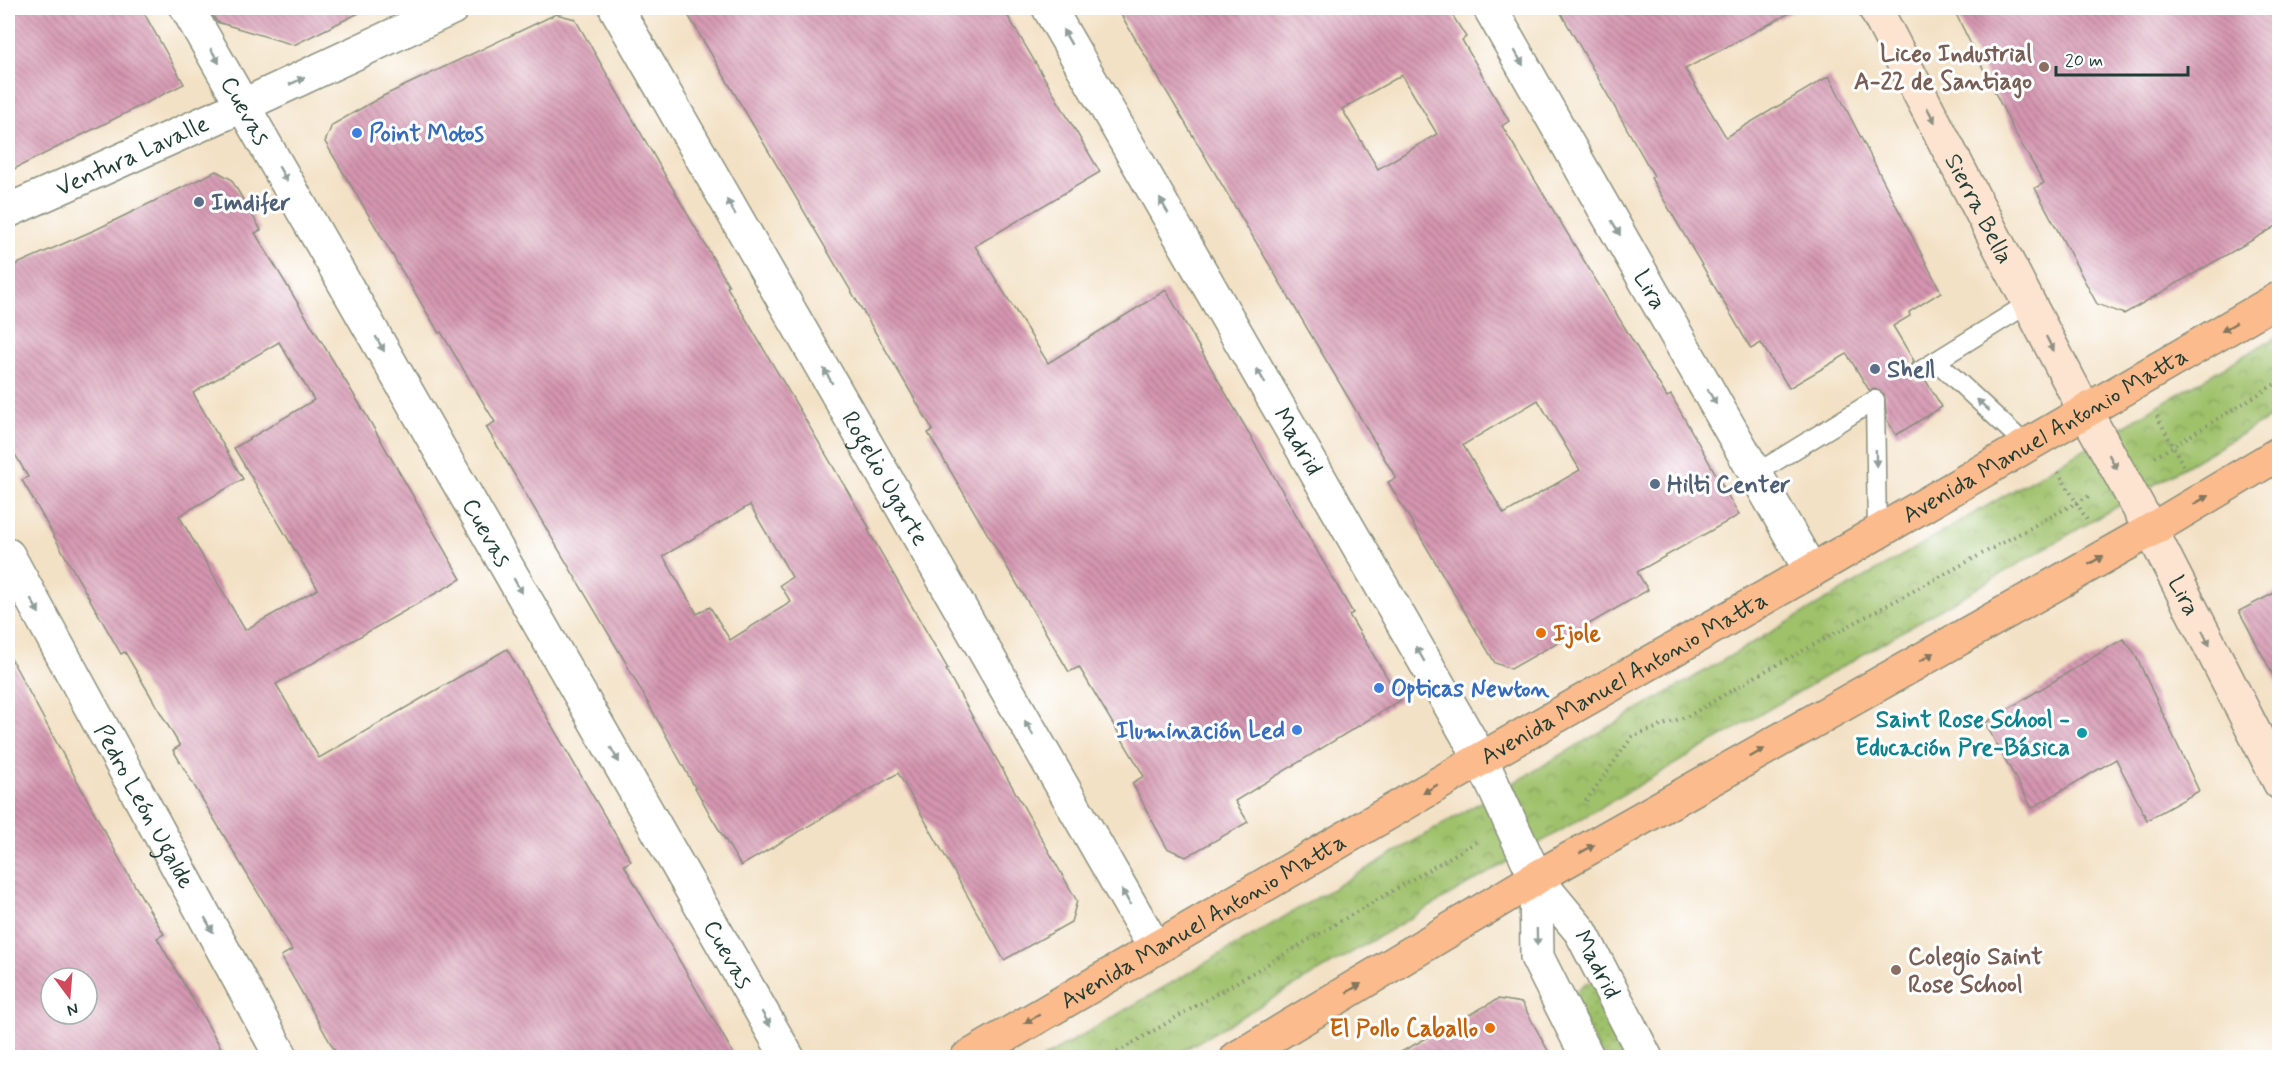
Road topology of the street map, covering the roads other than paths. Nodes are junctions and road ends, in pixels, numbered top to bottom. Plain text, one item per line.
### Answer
1 (187, 8) edge
2 (452, 8) edge
3 (616, 8) edge
4 (1050, 8) edge
5 (1490, 8) edge
6 (1875, 8) edge
7 (244, 105) junction
8 (8, 211) edge
9 (2280, 298) edge
10 (2029, 303) junction
11 (1936, 361) junction
12 (1920, 371) dead end
13 (2085, 411) junction
14 (2031, 442) junction
15 (2280, 453) edge
16 (1755, 474) junction
17 (2151, 530) junction
18 (1877, 532) junction
19 (8, 555) edge
20 (1811, 571) junction
21 (1481, 759) junction
22 (2280, 783) edge
23 (1536, 878) junction
24 (1155, 948) junction
25 (282, 1058) edge
26 (788, 1058) edge
27 (967, 1058) edge
28 (1237, 1058) edge
29 (1588, 1058) edge
30 (1646, 1058) edge

1 -> 7 street, Cuevas
7 -> 2 street, Ventura Lavalle
24 -> 3 street, Rogelio Ugarte
21 -> 4 street, Madrid
5 -> 16 street, Lira
6 -> 10 main road, Sierra Bella
7 - 8 street, Ventura Lavalle
7 -> 26 street, Cuevas
9 -> 13 main road, Avenida Manuel Antonio Matta
10 - 11 lane
10 -> 13 main road, Sierra Bella
11 - 12 lane
14 -> 11 lane
13 - 14 main road, Avenida Manuel Antonio Matta
13 -> 17 main road, Lira
14 - 18 main road, Avenida Manuel Antonio Matta
17 -> 15 main road
16 -> 18 lane
16 - 20 street, Lira
17 -> 22 main road, Lira
23 -> 17 main road
18 - 20 main road, Avenida Manuel Antonio Matta
19 -> 25 street, Pedro León Ugalde
20 - 21 main road, Avenida Manuel Antonio Matta
21 - 23 street, Madrid
21 -> 24 main road, Avenida Manuel Antonio Matta
28 -> 23 main road
23 -> 29 street, Madrid
23 - 30 street, Madrid
24 -> 27 main road, Avenida Manuel Antonio Matta

